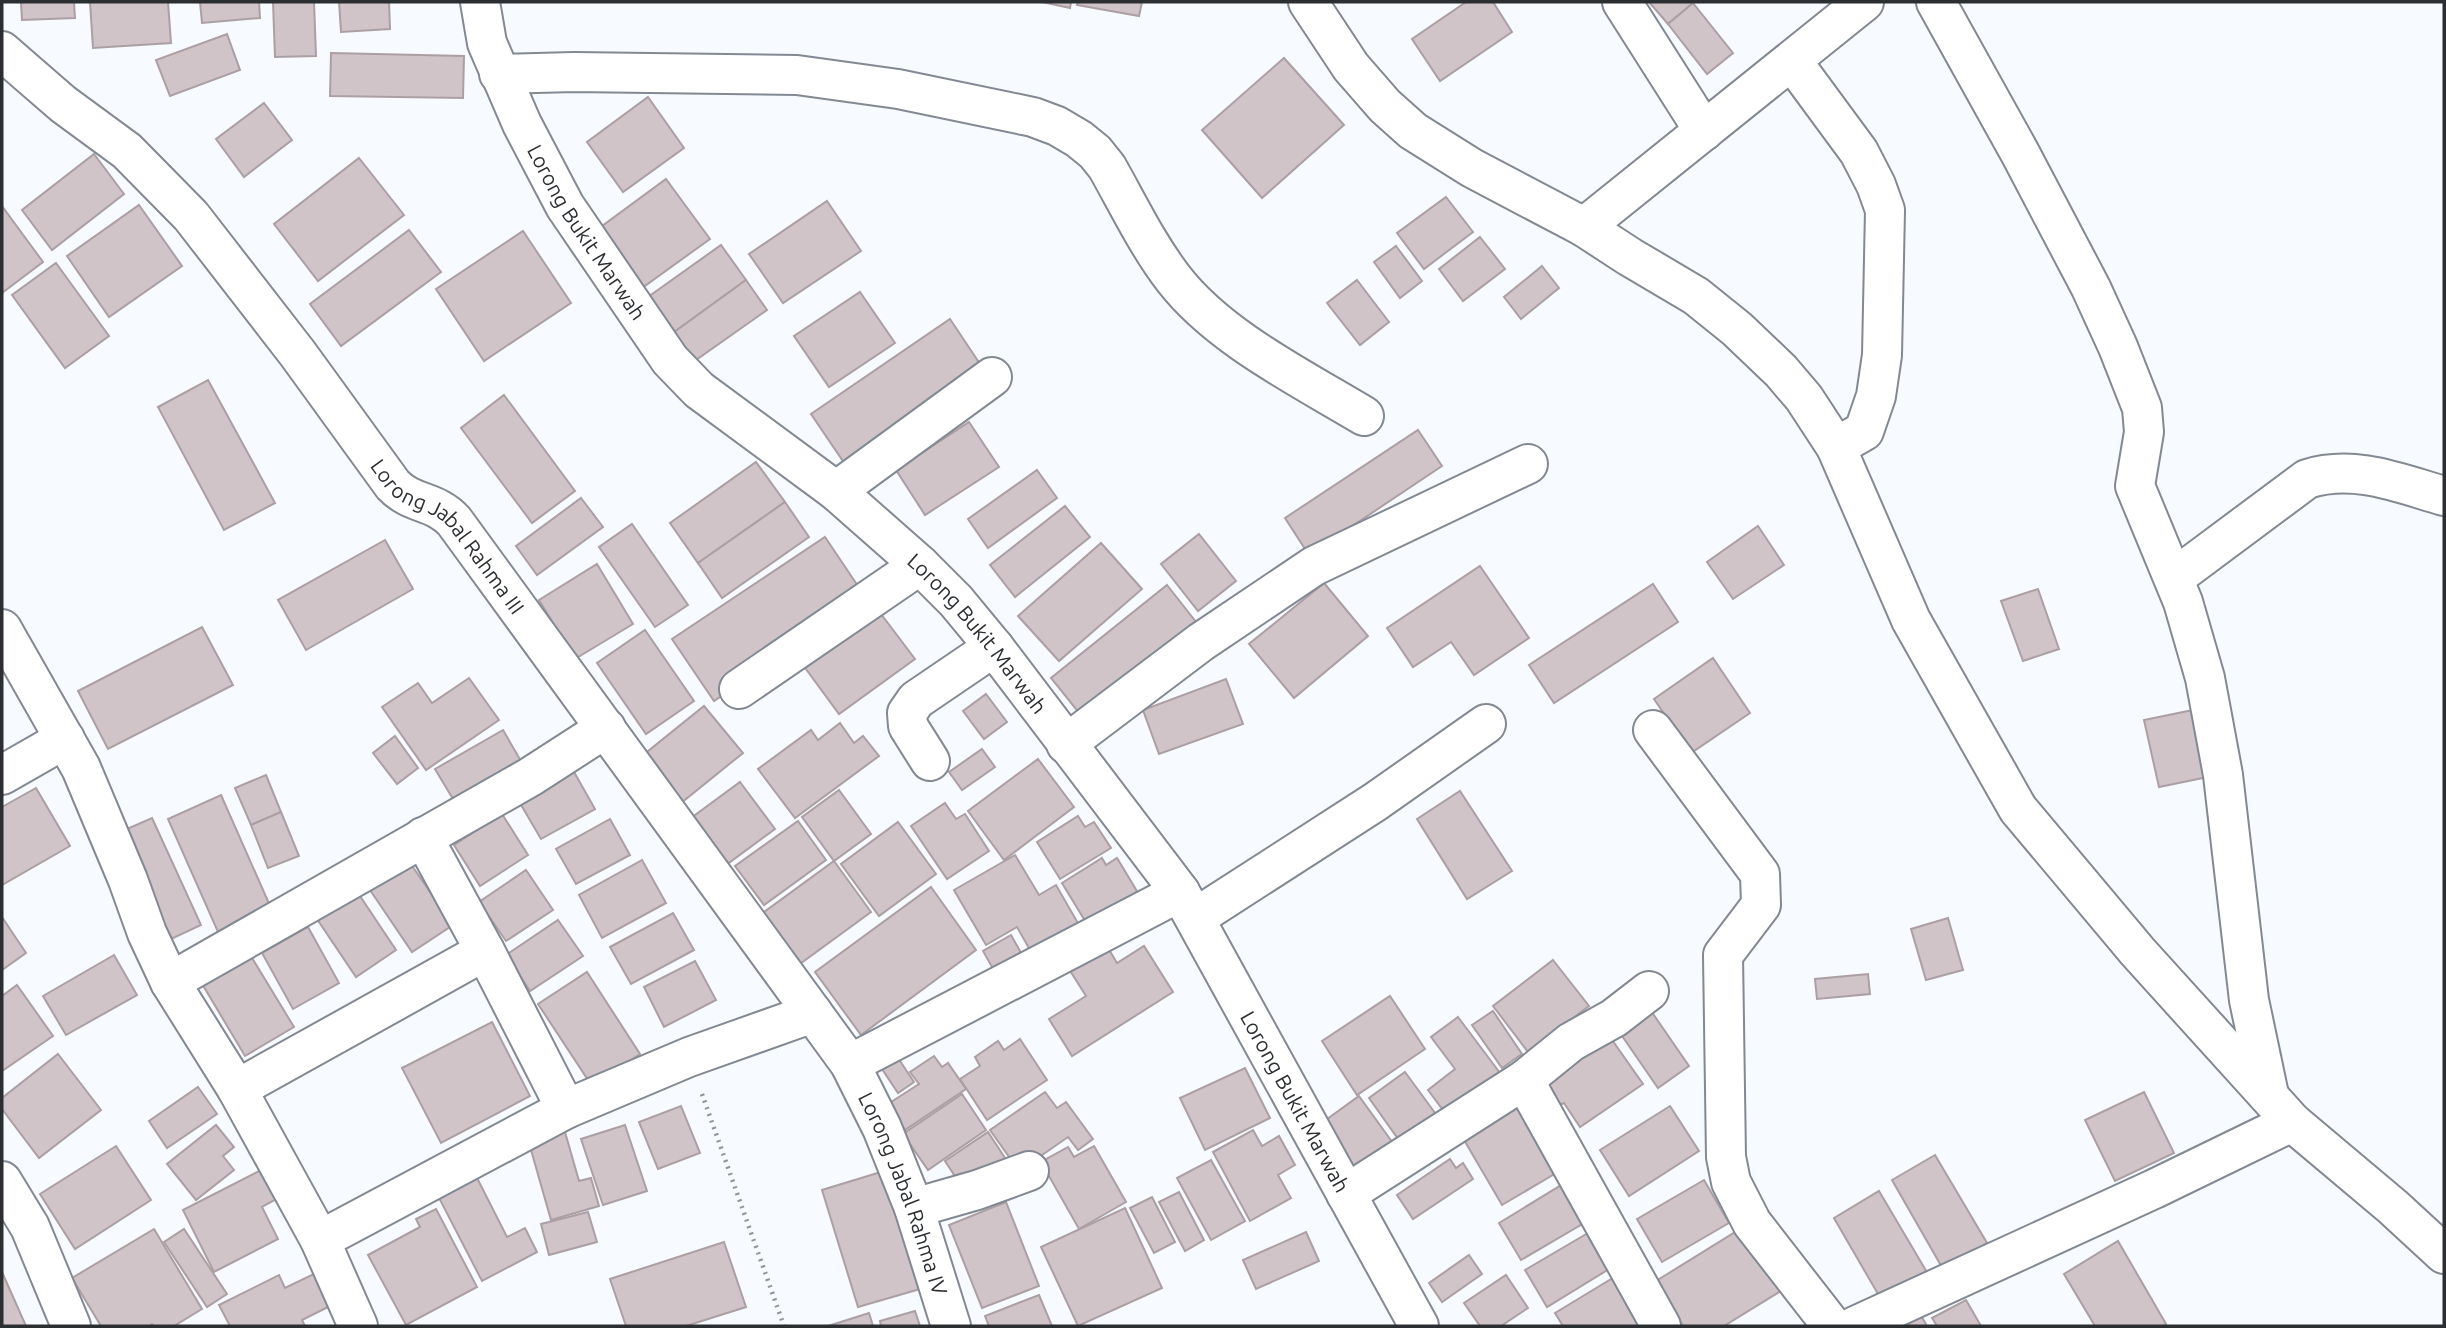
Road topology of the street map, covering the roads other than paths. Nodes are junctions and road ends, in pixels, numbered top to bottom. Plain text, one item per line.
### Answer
1 (480, 2) edge
2 (1308, 2) edge
3 (1622, 2) edge
4 (1864, 2) edge
5 (1936, 2) edge
6 (2, 51) edge
7 (1792, 61) junction
8 (499, 74) junction
9 (1704, 131) junction
10 (1584, 227) junction
11 (992, 377) dead end
12 (1364, 416) dead end
13 (1836, 447) junction
14 (1528, 464) dead end
15 (835, 491) junction
16 (2444, 496) edge
17 (920, 565) junction
18 (2174, 578) junction
19 (2, 629) edge
20 (995, 647) junction
21 (739, 689) dead end
22 (1486, 724) dead end
23 (606, 728) junction
24 (1653, 730) dead end
25 (65, 739) junction
26 (1066, 744) junction
27 (930, 761) dead end
28 (2, 775) edge
29 (423, 837) junction
30 (1188, 905) junction
31 (485, 951) junction
32 (170, 982) junction
33 (1649, 991) dead end
34 (813, 1013) junction
35 (850, 1064) junction
36 (1524, 1080) junction
37 (237, 1089) junction
38 (2280, 1108) junction
39 (566, 1109) junction
40 (1029, 1171) dead end
41 (2, 1181) edge
42 (1346, 1194) junction
43 (914, 1208) junction
44 (320, 1240) junction
45 (2444, 1254) edge
46 (71, 1326) edge
47 (358, 1326) edge
48 (951, 1326) edge
49 (1419, 1326) edge
50 (1661, 1326) edge
51 (1832, 1326) edge
52 (1855, 1326) edge

1 - 8 street, Lorong Bukit Marwah
2 - 10 street
3 - 9 street
4 - 7 street
5 - 18 street
6 - 23 street, Lorong Jabal Rahma III
7 - 9 street
7 - 13 street
8 - 12 street
8 - 15 street, Lorong Bukit Marwah
9 - 10 street
10 - 13 street
11 - 15 street
13 - 38 street
14 - 26 street
15 - 17 street, Lorong Bukit Marwah
16 - 18 street
17 - 20 street, Lorong Bukit Marwah
17 - 21 street
18 - 38 street
19 - 25 street
20 - 26 street, Lorong Bukit Marwah
20 - 27 street
22 - 30 street
23 - 29 street
23 - 34 street, Lorong Jabal Rahma III
24 - 51 street
25 - 28 street
25 - 32 street
26 - 30 street, Lorong Bukit Marwah
29 - 31 street
29 - 32 street
30 - 35 street
30 - 42 street, Lorong Bukit Marwah
31 - 37 street
31 - 39 street
32 - 37 street
33 - 36 street
34 - 35 street, Lorong Jabal Rahma III
34 - 39 street
35 - 43 street, Lorong Jabal Rahma IV
36 - 42 street
36 - 50 street
37 - 44 street
38 - 45 street
38 - 52 street
39 - 44 street
40 - 43 street
41 - 46 street
42 - 49 street, Lorong Bukit Marwah
43 - 48 street, Lorong Jabal Rahma IV
44 - 47 street

